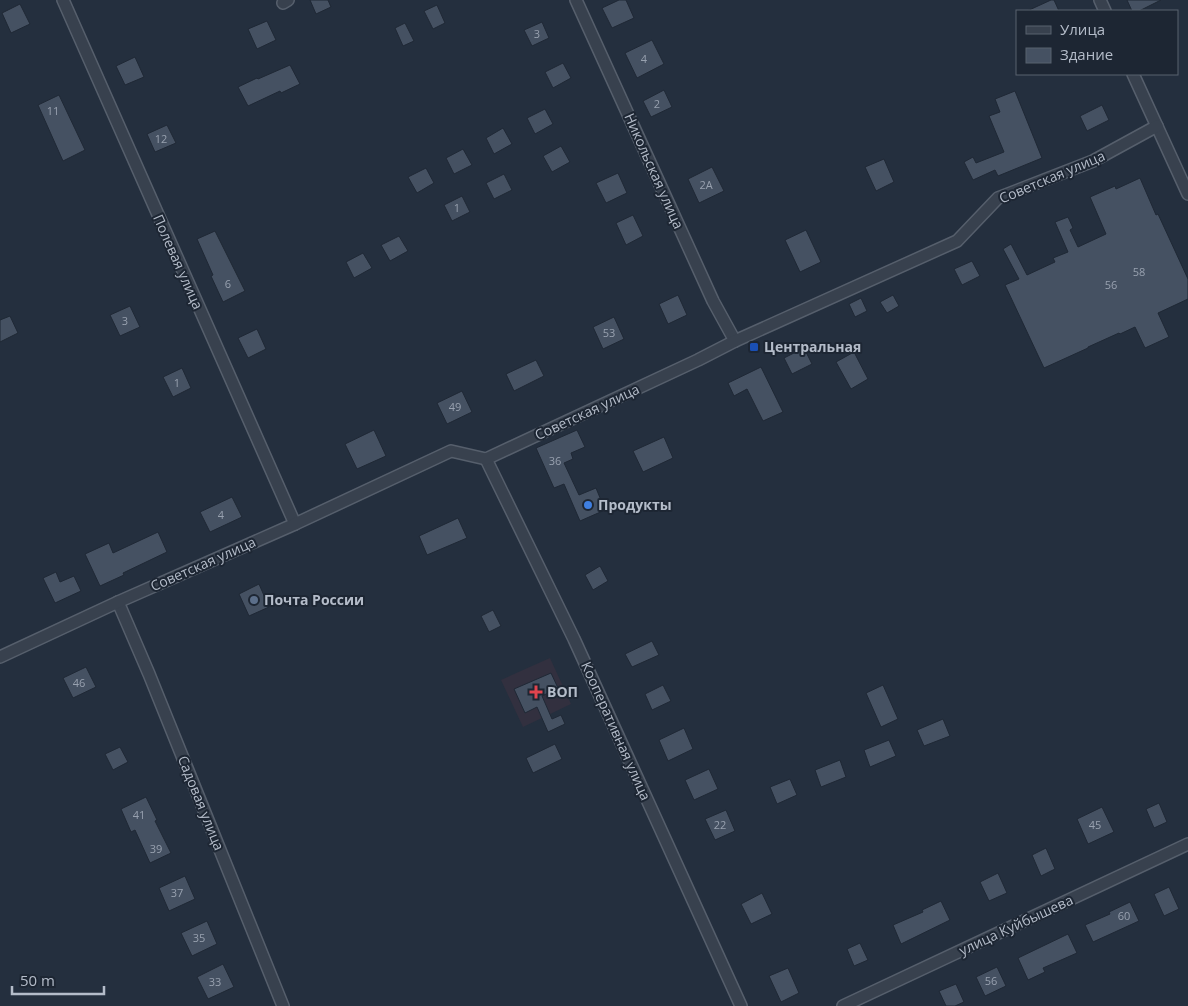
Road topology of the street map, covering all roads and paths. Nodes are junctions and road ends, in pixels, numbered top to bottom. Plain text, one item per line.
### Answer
1 (63, 0) edge
2 (576, 0) edge
3 (1133, 75) edge
4 (1157, 126) junction
5 (1188, 194) edge
6 (735, 341) junction
7 (486, 459) junction
8 (295, 524) junction
9 (118, 602) junction
10 (0, 657) edge
11 (1188, 844) edge
12 (283, 1006) edge
13 (741, 1006) edge
14 (843, 1006) edge

1 - 8 street, Полевая улица
2 - 6 street, Никольская улица
3 - 4 street
4 - 5 street
4 - 6 street, Советская улица
6 - 7 street, Советская улица
7 - 8 street, Советская улица
7 - 13 street, Кооперативная улица
8 - 9 street, Советская улица
9 - 10 street, Советская улица
9 - 12 street, Садовая улица
11 - 14 street, улица Куйбышева

